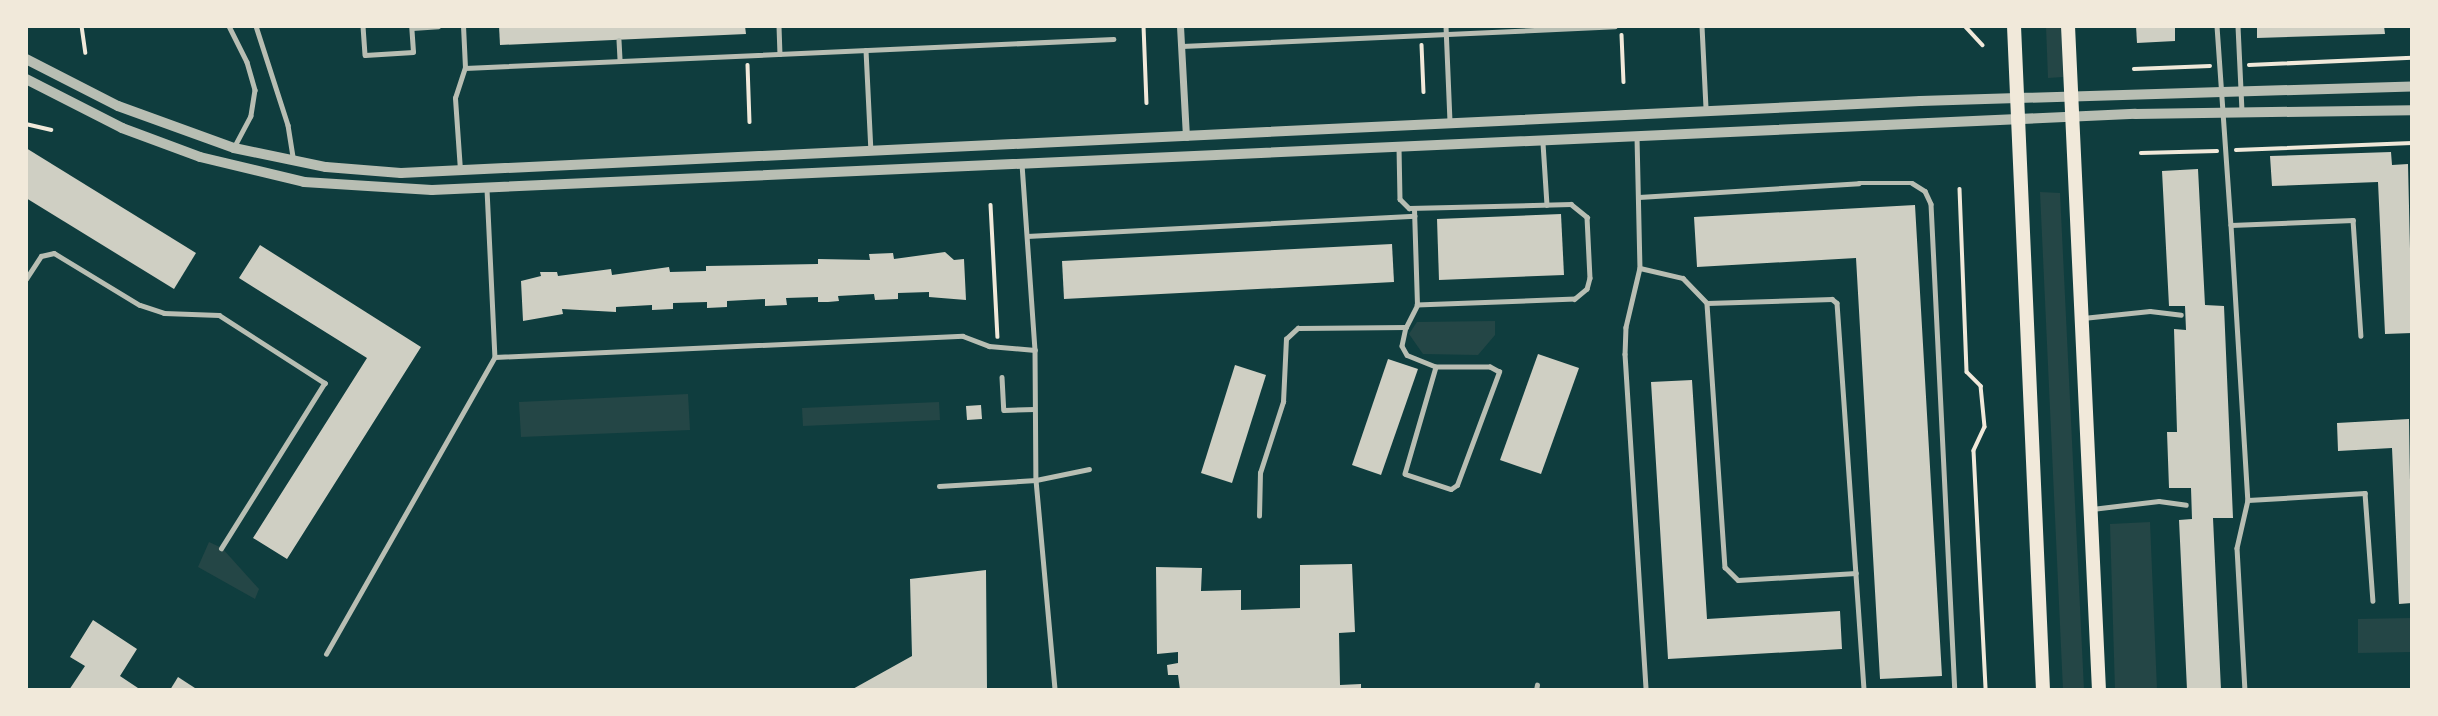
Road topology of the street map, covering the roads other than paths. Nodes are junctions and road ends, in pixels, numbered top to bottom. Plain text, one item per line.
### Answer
1 (229, 26) edge
2 (256, 26) edge
3 (363, 26) edge
4 (438, 26) edge
5 (463, 26) edge
6 (779, 26) edge
7 (1180, 26) edge
8 (1446, 26) edge
9 (1610, 26) edge
10 (1615, 26) edge
11 (1702, 26) edge
12 (2014, 26) edge
13 (2068, 26) edge
14 (2217, 26) edge
15 (2238, 26) edge
16 (412, 27) edge
17 (1486, 29) edge
18 (1446, 34) junction
19 (1113, 39) dead end
20 (619, 40) dead end
21 (1181, 46) junction
22 (866, 50) junction
23 (780, 54) junction
24 (26, 59) edge
25 (620, 61) junction
26 (465, 68) junction
27 (26, 79) edge
28 (2412, 86) edge
29 (2241, 91) junction
30 (2221, 92) junction
31 (2073, 96) junction
32 (2016, 97) junction
33 (2412, 110) edge
34 (1706, 113) junction
35 (2242, 114) junction
36 (2075, 119) junction
37 (2018, 121) junction
38 (1450, 126) junction
39 (1637, 136) junction
40 (1186, 138) junction
41 (1543, 139) junction
42 (1399, 146) junction
43 (234, 148) junction
44 (871, 152) junction
45 (294, 162) junction
46 (1022, 164) junction
47 (460, 172) junction
48 (487, 188) junction
49 (1639, 197) junction
50 (1547, 205) junction
51 (1414, 213) junction
52 (2231, 225) junction
53 (1027, 236) junction
54 (1640, 268) junction
55 (26, 279) edge
56 (1707, 303) junction
57 (1418, 305) junction
58 (2181, 315) dead end
59 (2082, 318) junction
60 (1406, 327) junction
61 (2361, 336) dead end
62 (1035, 350) junction
63 (495, 358) junction
64 (1436, 367) junction
65 (1002, 377) dead end
66 (1034, 409) junction
67 (1089, 469) dead end
68 (1036, 480) junction
69 (939, 486) dead end
70 (2249, 500) junction
71 (2186, 505) dead end
72 (2091, 509) junction
73 (1259, 516) dead end
74 (222, 548) dead end
75 (1857, 573) junction
76 (2373, 601) dead end
77 (326, 654) dead end
78 (1055, 690) edge
79 (1646, 690) edge
80 (1864, 690) edge
81 (1955, 690) edge
82 (2043, 690) edge
83 (2099, 690) edge
84 (2245, 690) edge

1 - 43 lane
2 - 45 lane
3 - 16 lane
4 - 16 lane
5 - 26 lane
6 - 23 lane
7 - 21 street
8 - 18 lane
9 - 10 lane
9 - 17 lane
11 - 34 lane
12 - 32 main road
13 - 31 main road
14 - 30 lane
15 - 29 lane
17 - 18 lane
18 - 21 lane
18 - 38 lane
19 - 22 lane
20 - 25 lane
21 - 40 street
22 - 23 lane
22 - 44 lane
23 - 25 lane
24 - 43 street
25 - 26 lane
26 - 47 lane
27 - 48 street
28 - 29 street
29 - 30 street
29 - 35 lane
30 - 31 street
30 - 52 lane
31 - 32 street
31 - 36 main road
32 - 34 street
32 - 37 main road
33 - 35 street
34 - 38 street
35 - 36 street
36 - 37 street
36 - 59 main road
37 - 39 street
37 - 82 main road
38 - 40 street
39 - 41 street
39 - 49 lane
40 - 44 street
41 - 42 street
41 - 50 lane
42 - 46 street
42 - 51 lane
43 - 45 street
44 - 47 street
45 - 47 street
46 - 48 street
46 - 53 lane
48 - 63 lane
49 - 54 lane
49 - 81 lane
50 - 51 lane
50 - 57 lane
51 - 53 lane
51 - 57 lane
52 - 61 lane
52 - 70 lane
53 - 62 lane
54 - 56 lane
54 - 79 lane
55 - 74 lane
56 - 75 lane
56 - 75 lane
57 - 60 lane
58 - 59 lane
59 - 72 main road
60 - 64 lane
60 - 73 lane
62 - 63 lane
62 - 66 lane
63 - 77 lane
64 - 64 lane
65 - 66 lane
66 - 68 lane
67 - 68 lane
68 - 69 lane
68 - 78 lane
70 - 76 lane
70 - 84 lane
71 - 72 lane
72 - 83 main road
75 - 80 lane

